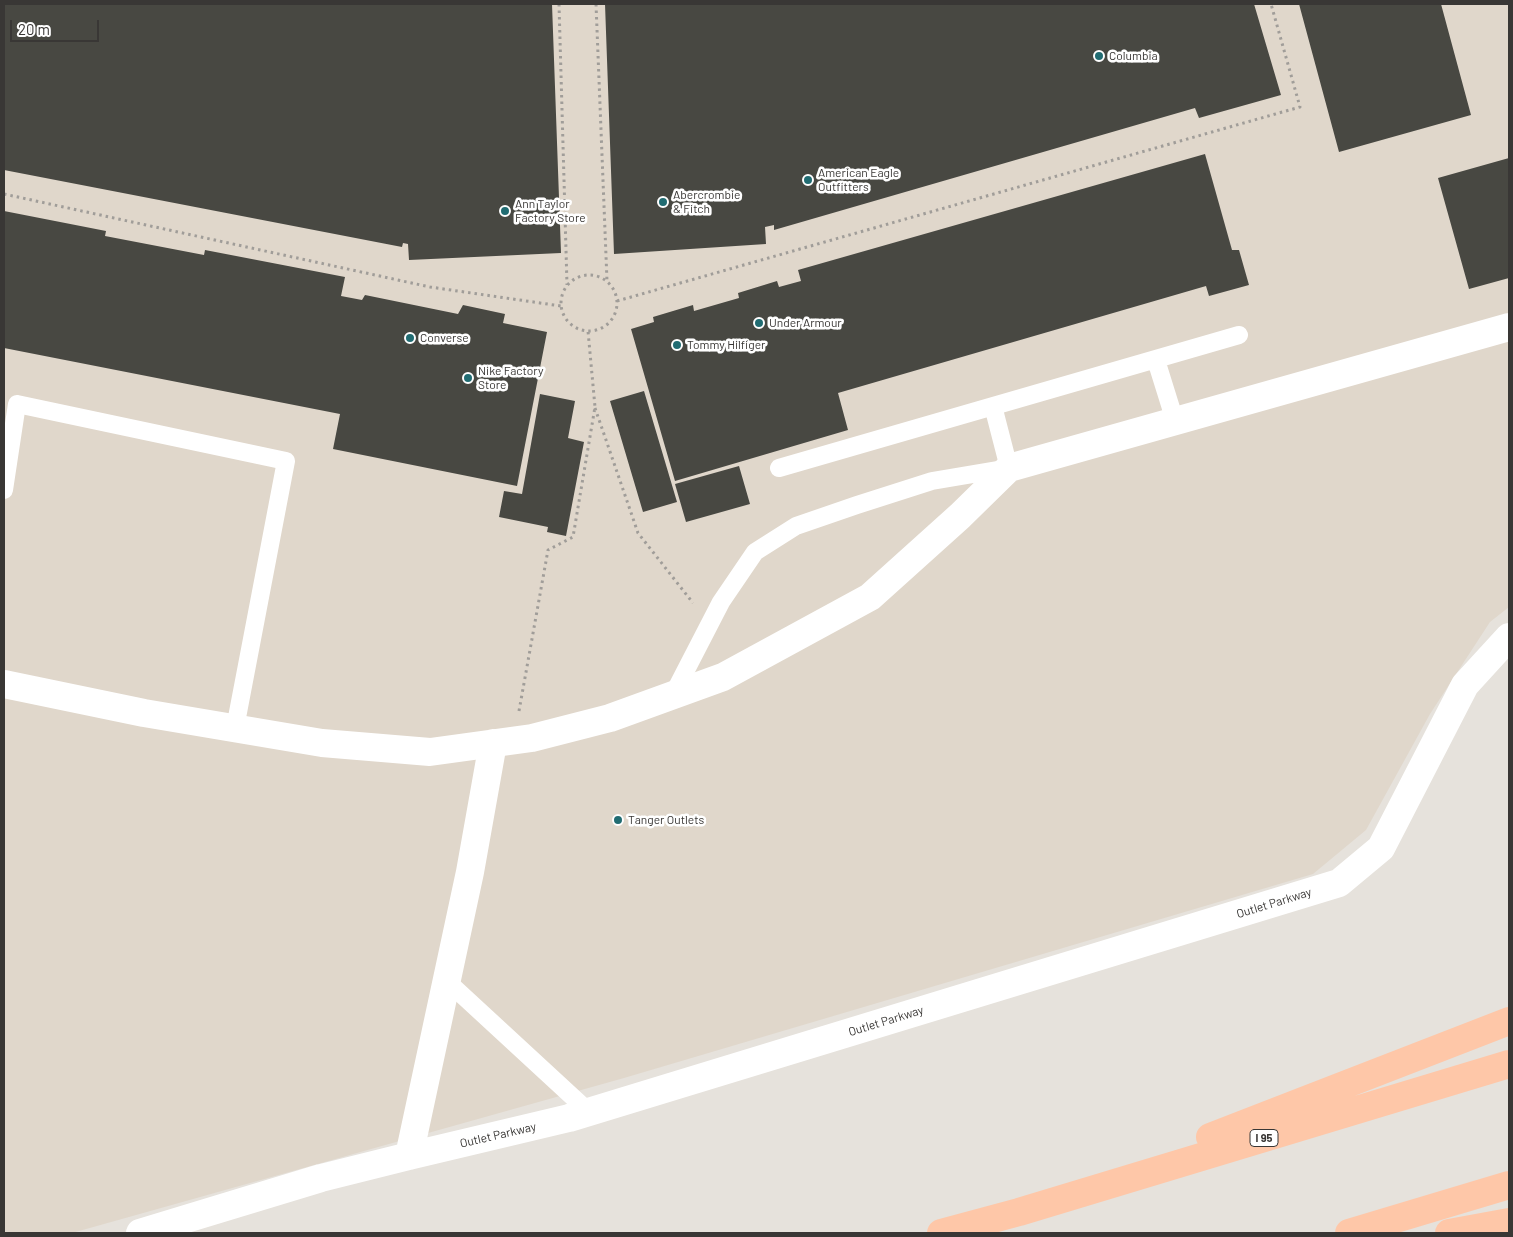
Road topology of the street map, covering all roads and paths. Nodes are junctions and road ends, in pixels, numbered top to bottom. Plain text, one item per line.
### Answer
1 (559, 4) edge
2 (596, 4) edge
3 (1271, 4) edge
4 (4, 194) edge
5 (607, 281) junction
6 (567, 286) junction
7 (618, 301) junction
8 (561, 306) junction
9 (1509, 327) edge
10 (588, 331) junction
11 (1239, 334) dead end
12 (1156, 360) junction
13 (994, 406) junction
14 (595, 407) junction
15 (1175, 421) junction
16 (779, 468) dead end
17 (1009, 468) junction
18 (4, 490) edge
19 (709, 624) junction
20 (1509, 637) edge
21 (4, 684) edge
22 (673, 695) junction
23 (235, 728) junction
24 (503, 742) junction
25 (447, 981) junction
26 (1509, 1020) edge
27 (1509, 1064) edge
28 (589, 1112) junction
29 (409, 1156) junction
30 (1509, 1185) edge
31 (1019, 1212) junction
32 (1509, 1222) edge
33 (140, 1233) edge
34 (941, 1233) edge
35 (1349, 1233) edge
36 (1449, 1233) edge

1 - 6 path
2 - 5 path
3 - 7 path
4 - 8 path
5 - 6 path
5 - 7 path
6 - 8 path
7 - 10 path
8 - 10 path
9 - 15 street
10 - 14 path
11 - 12 lane
12 - 13 lane
12 - 15 lane
13 - 16 lane
13 - 17 lane
14 - 19 path
14 - 24 path
15 - 17 street
17 - 19 lane
17 - 22 street
18 - 23 lane
19 - 22 lane
20 - 28 street, Outlet Parkway
21 - 23 street
22 - 24 street
23 - 24 street
24 - 25 street
25 - 28 lane
25 - 29 street
26 - 31 highway
27 - 31 highway, I 95
28 - 29 street, Outlet Parkway
29 - 33 street, Outlet Parkway
30 - 35 highway
31 - 34 highway, I 95
32 - 36 highway

